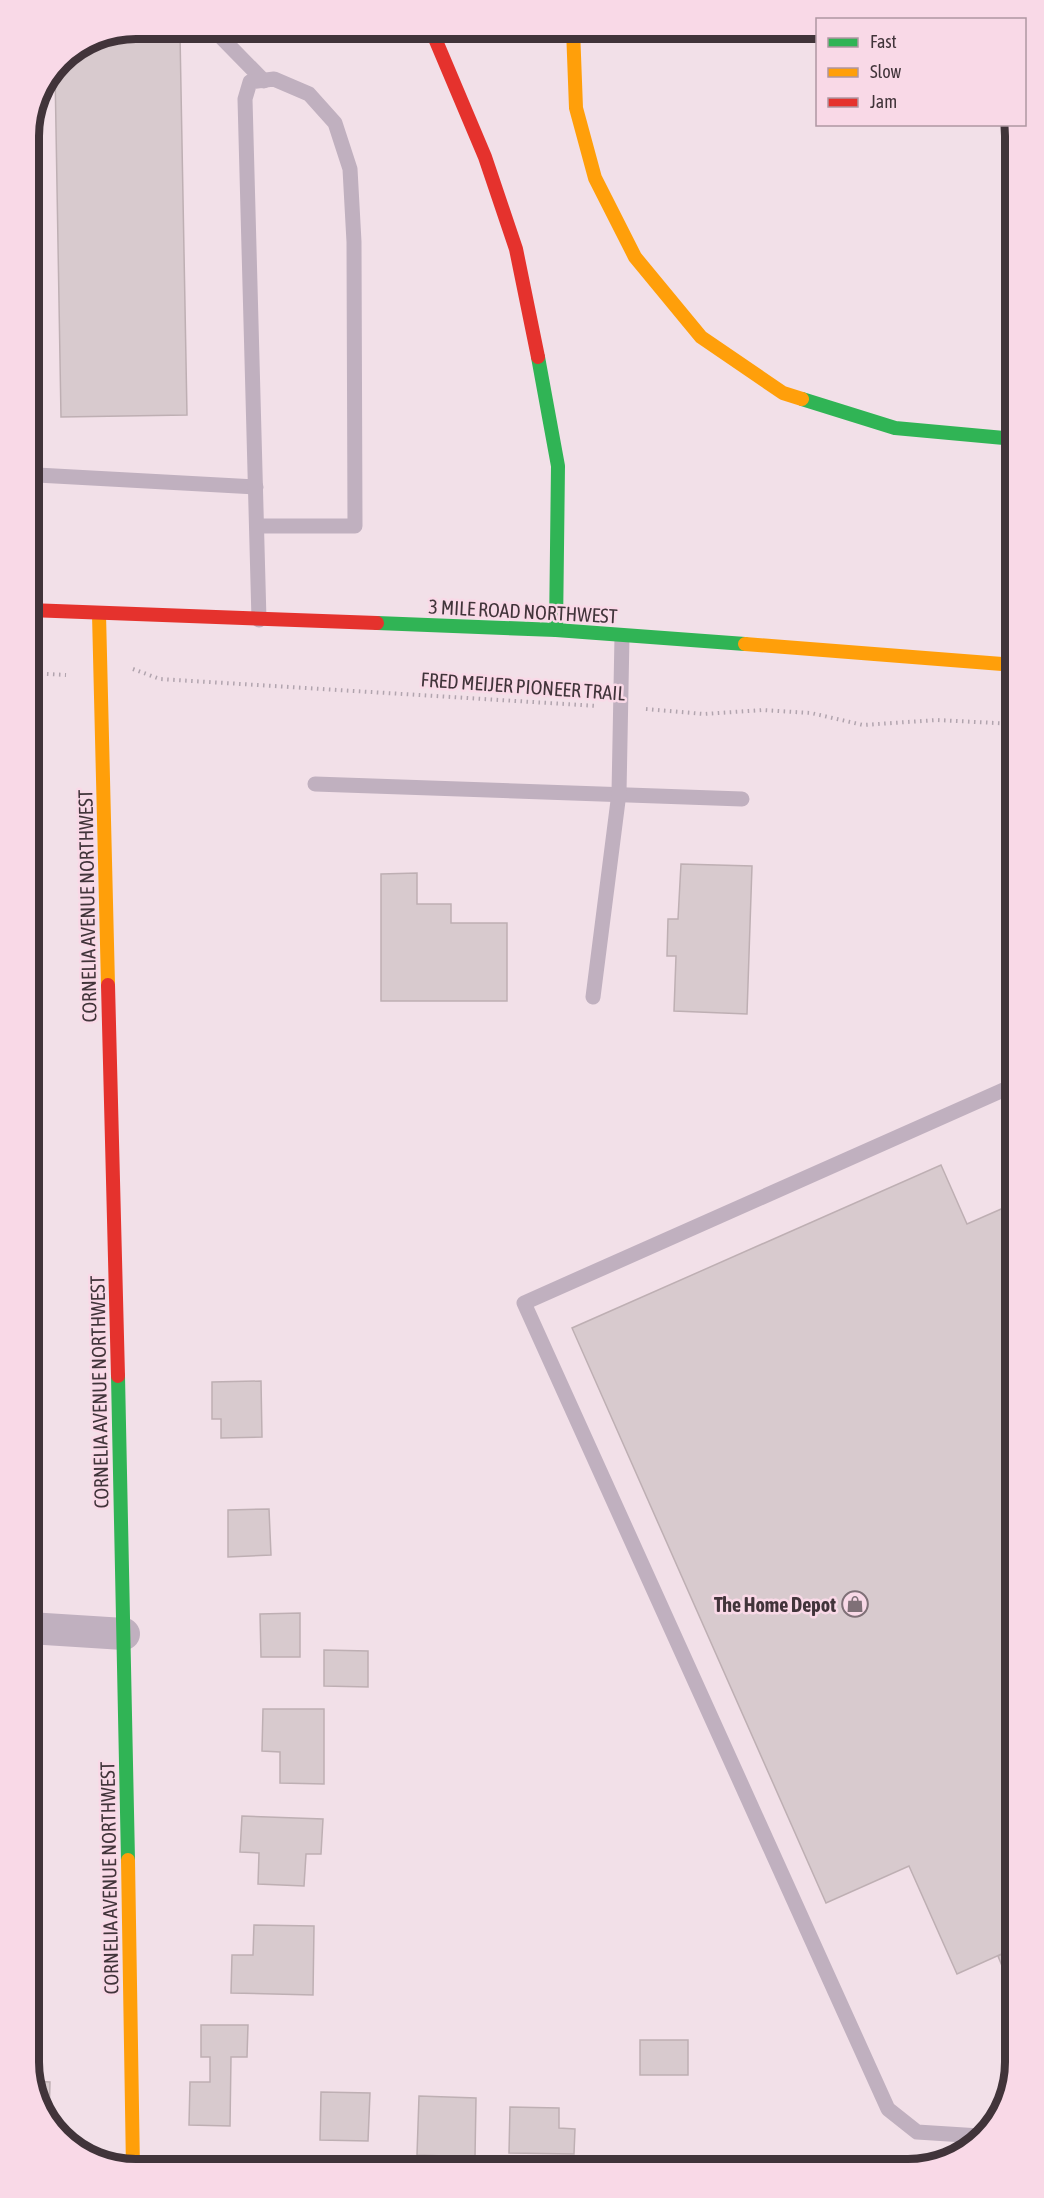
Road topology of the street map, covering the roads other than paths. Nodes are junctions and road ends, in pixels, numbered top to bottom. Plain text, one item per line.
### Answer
1 (224, 39) edge
2 (436, 39) edge
3 (573, 39) edge
4 (264, 81) junction
5 (1005, 438) edge
6 (39, 475) edge
7 (256, 487) junction
8 (257, 526) junction
9 (39, 611) edge
10 (99, 614) junction
11 (259, 620) junction
12 (555, 630) junction
13 (622, 636) junction
14 (1005, 664) edge
15 (315, 784) dead end
16 (619, 793) junction
17 (742, 799) dead end
18 (593, 997) dead end
19 (1005, 1094) edge
20 (39, 1629) edge
21 (124, 1634) junction
22 (971, 2135) edge
23 (133, 2159) edge

1 - 4 lane
2 - 12 main road
3 - 5 main road
4 - 7 lane
4 - 8 lane
6 - 7 lane
7 - 8 lane
8 - 11 lane
9 - 10 main road, 3 MILE ROAD NORTHWEST
10 - 11 main road, 3 MILE ROAD NORTHWEST
10 - 21 main road, CORNELIA AVENUE NORTHWEST
11 - 12 main road, 3 MILE ROAD NORTHWEST
12 - 13 main road, 3 MILE ROAD NORTHWEST
13 - 14 main road, 3 MILE ROAD NORTHWEST
13 - 16 lane
15 - 16 lane
16 - 17 lane
16 - 18 lane
19 - 22 lane
20 - 21 street
21 - 23 main road, CORNELIA AVENUE NORTHWEST

